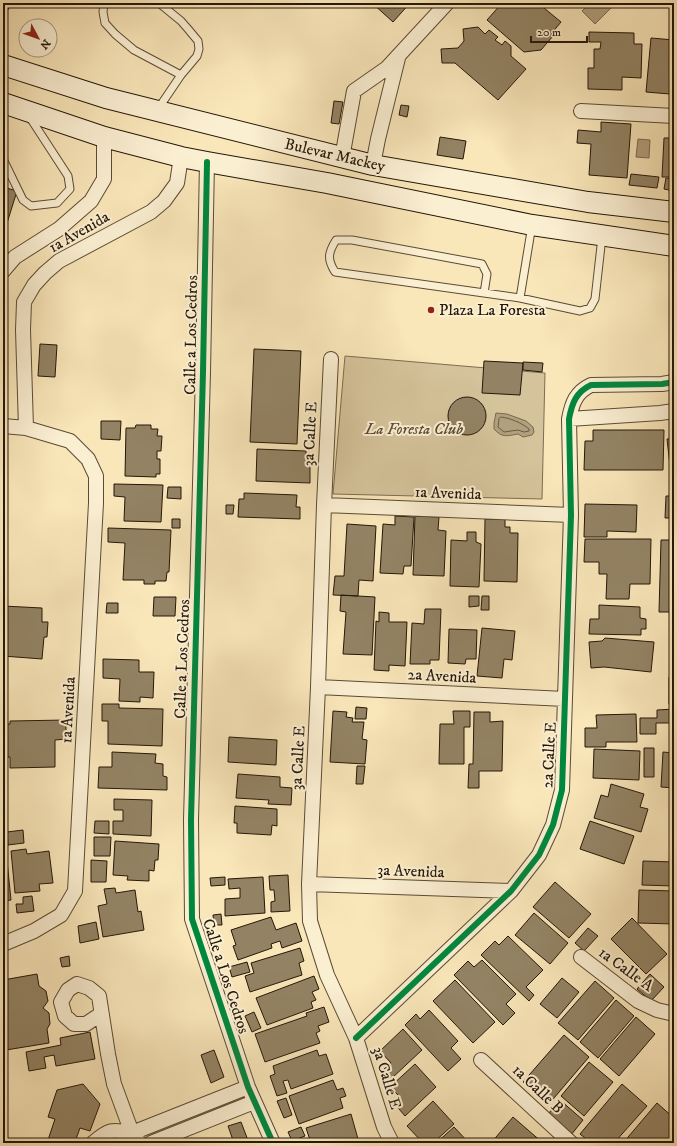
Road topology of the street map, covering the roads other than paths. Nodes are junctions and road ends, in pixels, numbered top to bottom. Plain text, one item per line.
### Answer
1 (104, 3) edge
2 (159, 3) edge
3 (446, 3) edge
4 (399, 56) junction
5 (3, 65) edge
6 (181, 75) junction
7 (3, 103) edge
8 (25, 110) junction
9 (156, 111) junction
10 (581, 111) dead end
11 (674, 116) edge
12 (104, 137) junction
13 (181, 156) junction
14 (342, 158) junction
15 (3, 160) edge
16 (207, 162) junction
17 (373, 165) junction
18 (327, 183) junction
19 (674, 212) edge
20 (532, 225) junction
21 (602, 236) junction
22 (674, 246) edge
23 (3, 271) edge
24 (484, 293) junction
25 (520, 298) junction
26 (331, 360) dead end
27 (674, 382) edge
28 (674, 411) edge
29 (569, 419) junction
30 (3, 426) edge
31 (26, 428) junction
32 (324, 506) junction
33 (571, 515) junction
34 (318, 687) junction
35 (565, 699) junction
36 (309, 884) junction
37 (511, 891) junction
38 (3, 944) edge
39 (581, 957) dead end
40 (101, 1014) dead end
41 (674, 1014) edge
42 (356, 1038) junction
43 (481, 1060) dead end
44 (248, 1087) junction
45 (254, 1102) junction
46 (136, 1138) edge
47 (93, 1143) edge
48 (151, 1143) edge
49 (273, 1143) edge
50 (392, 1143) edge
51 (571, 1143) edge

1 - 6 lane
2 - 6 lane
3 - 4 street
4 - 14 street
4 - 17 street
5 - 9 main road, Bulevar Mackey
6 - 9 lane
7 - 8 main road, Bulevar Mackey
8 - 12 main road, Bulevar Mackey
8 - 15 lane
9 - 14 main road, Bulevar Mackey
10 - 11 street
12 - 13 main road, Bulevar Mackey
12 - 23 street, 1a Avenida
13 - 16 main road, Bulevar Mackey
13 - 31 street, 1a Avenida
14 - 17 main road, Bulevar Mackey
16 - 18 main road, Bulevar Mackey
16 - 44 street, Calle a Los Cedros
17 - 18 main road
17 - 19 main road, Bulevar Mackey
18 - 20 main road, Bulevar Mackey
20 - 21 main road, Bulevar Mackey
20 - 25 lane
21 - 22 main road, Bulevar Mackey
21 - 25 lane
24 - 24 lane
24 - 25 lane
26 - 32 street, 3a Calle E
27 - 29 street
28 - 29 street
29 - 33 street, 2a Calle E
30 - 31 street, 1a Avenida
31 - 38 street, 1a Avenida
32 - 33 street, 1a Avenida
32 - 34 street, 3a Calle E
33 - 35 street, 2a Calle E
34 - 35 street, 2a Avenida
34 - 36 street, 3a Calle E
35 - 37 street, 2a Calle E
36 - 37 street, 3a Avenida
36 - 42 street, 3a Calle E
37 - 42 street, 2a Calle E
39 - 41 street, 1a Calle A
40 - 46 street
42 - 50 street, 3a Calle E
43 - 51 street, 1a Calle B
44 - 45 street, Calle a Los Cedros
44 - 46 street
45 - 48 street
45 - 49 street, Calle a Los Cedros
46 - 47 street

